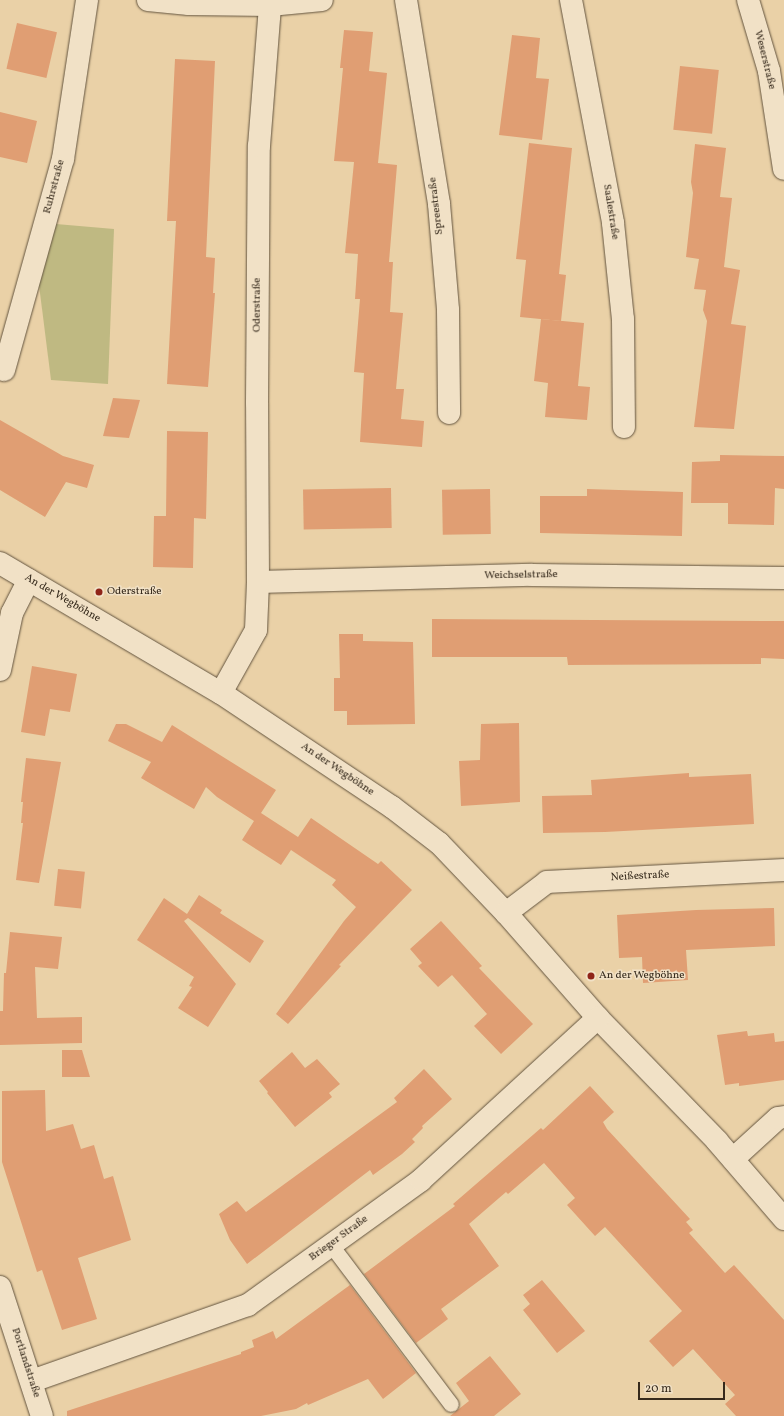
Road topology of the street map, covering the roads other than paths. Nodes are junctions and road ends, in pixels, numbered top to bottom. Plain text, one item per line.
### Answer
1 (87, 0) edge
2 (148, 0) edge
3 (322, 0) edge
4 (406, 0) edge
5 (571, 0) edge
6 (748, 0) edge
7 (270, 5) junction
8 (784, 169) edge
9 (4, 370) dead end
10 (449, 413) dead end
11 (624, 428) dead end
12 (0, 563) edge
13 (784, 578) edge
14 (29, 580) junction
15 (258, 582) junction
16 (0, 670) edge
17 (222, 692) junction
18 (784, 870) edge
19 (506, 913) junction
20 (598, 1018) junction
21 (784, 1117) edge
22 (732, 1160) junction
23 (784, 1219) edge
24 (331, 1245) junction
25 (0, 1287) edge
26 (32, 1380) junction
27 (451, 1404) dead end
28 (42, 1416) edge

1 - 9 street, Ruhrstraße
2 - 7 street
3 - 7 street
4 - 10 street, Spreestraße
5 - 11 street, Saalestraße
6 - 8 street, Weserstraße
7 - 15 street, Oderstraße
12 - 14 street, An der Wegböhne
13 - 15 street, Weichselstraße
14 - 16 street
14 - 17 street, An der Wegböhne
15 - 17 street, Oderstraße
17 - 19 street, An der Wegböhne
18 - 19 street, Neißestraße
19 - 20 street, An der Wegböhne
20 - 22 street, An der Wegböhne
20 - 24 street, Brieger Straße
21 - 22 street
22 - 23 street, An der Wegböhne
24 - 26 street, Brieger Straße
24 - 27 lane
25 - 26 street, Portlandstraße
26 - 28 street, Portlandstraße

